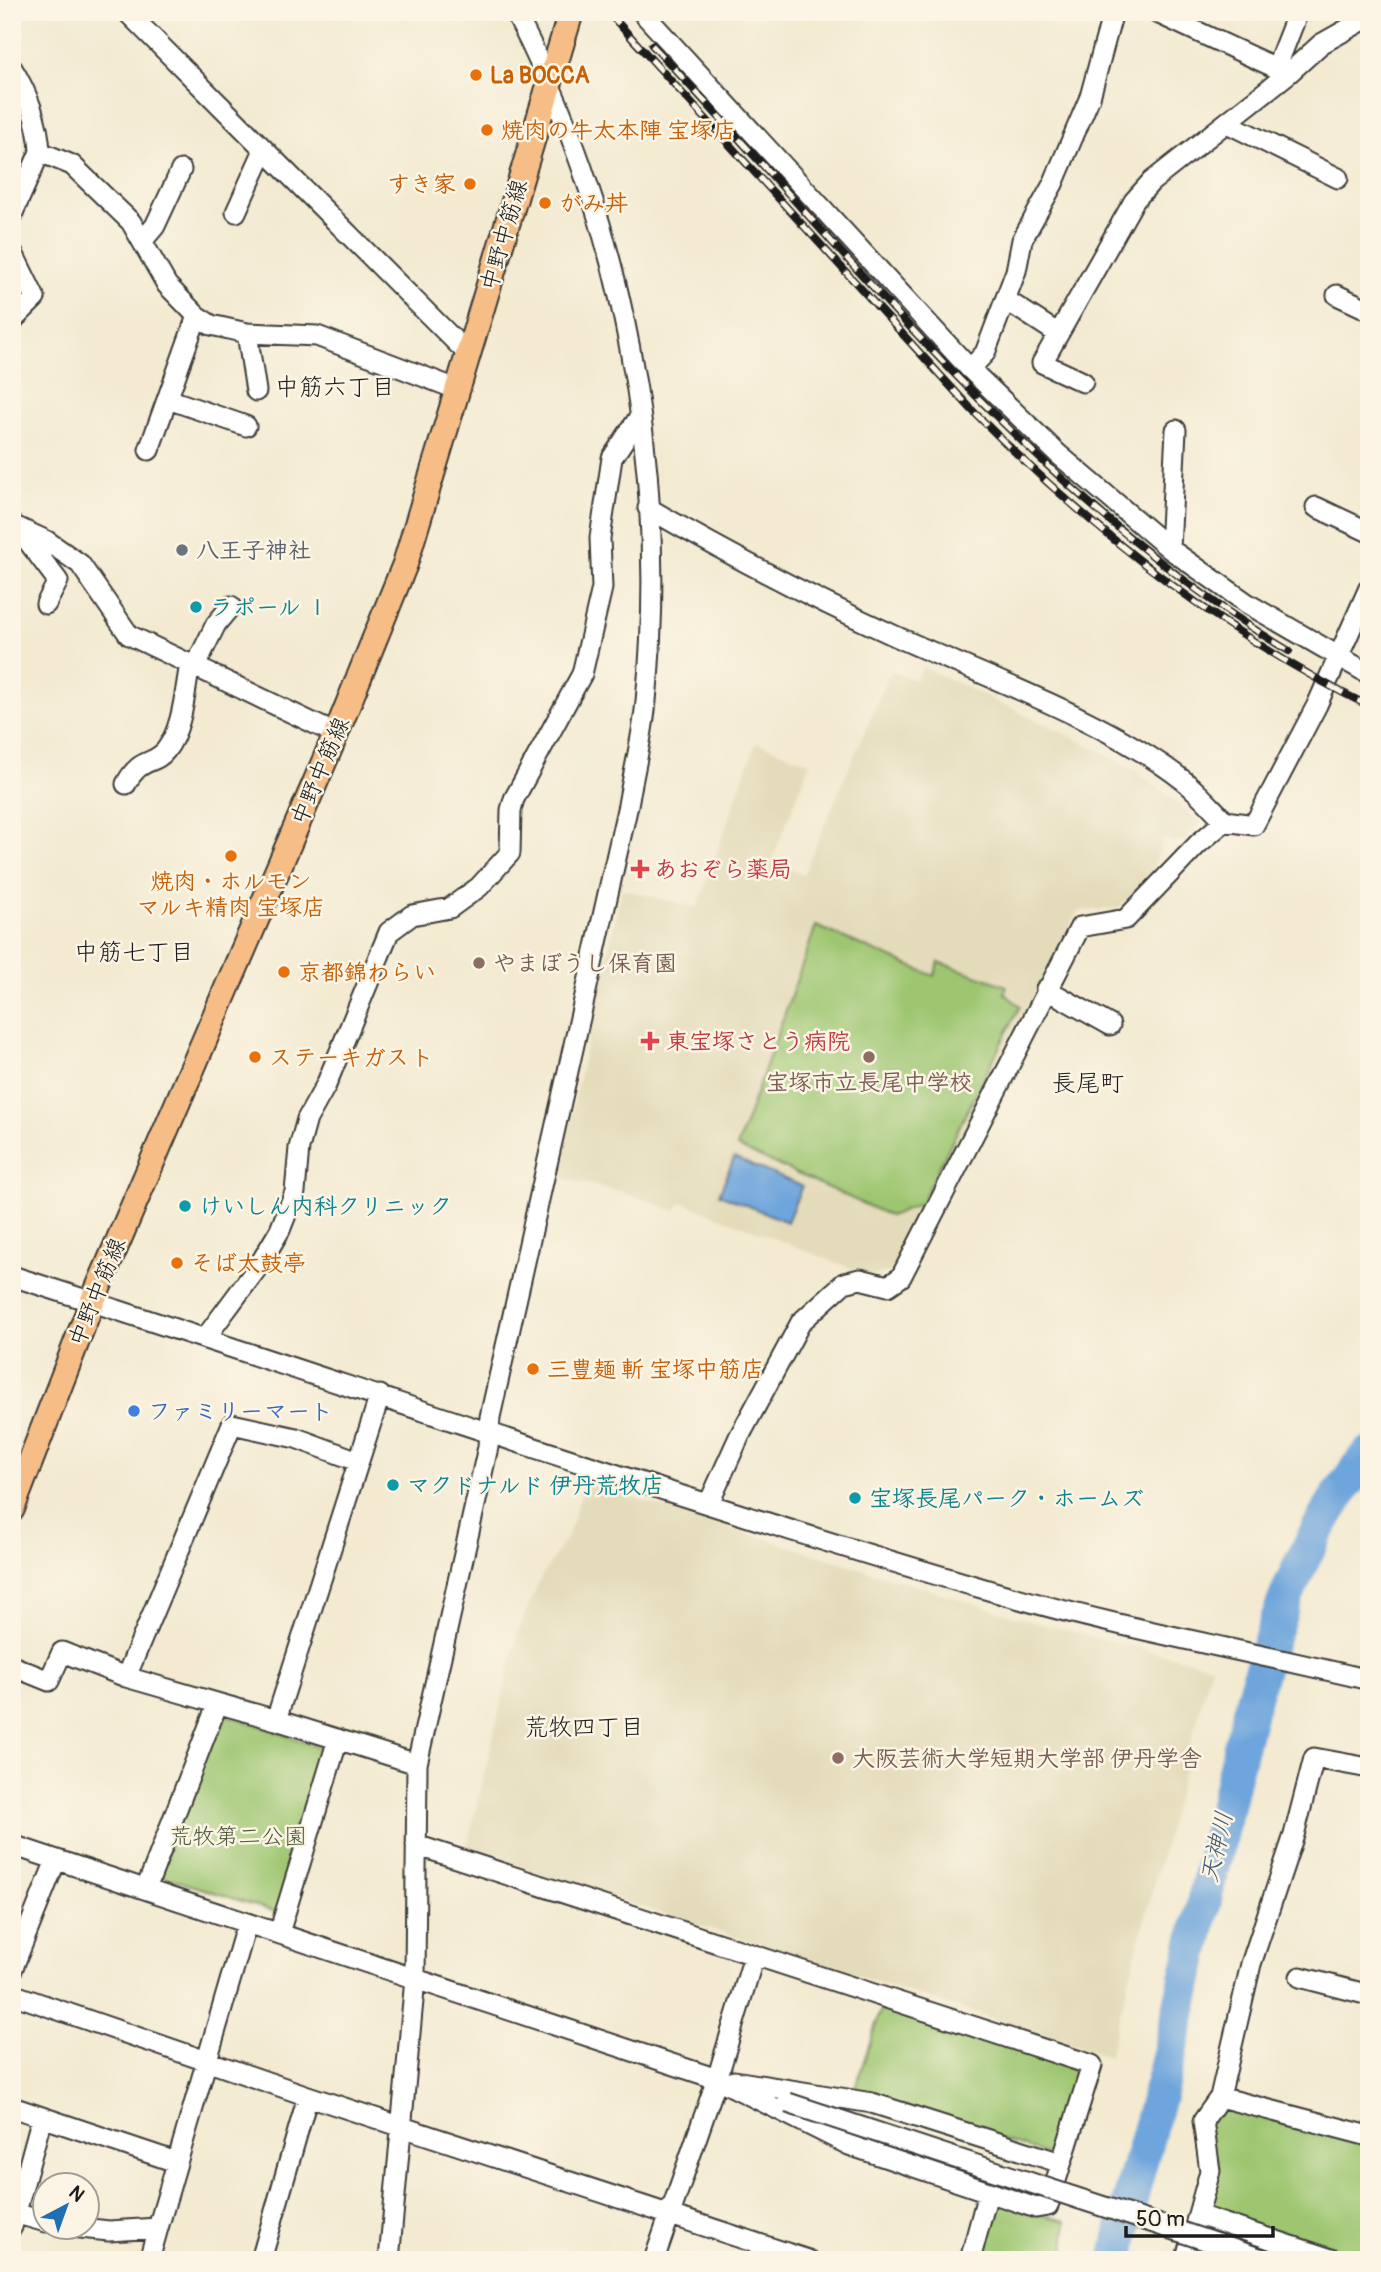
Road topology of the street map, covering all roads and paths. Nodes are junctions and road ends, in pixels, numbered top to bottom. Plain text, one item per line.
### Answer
1 (127, 12) edge
2 (515, 12) edge
3 (571, 12) edge
4 (642, 12) edge
5 (1114, 12) edge
6 (1155, 12) edge
7 (1298, 12) edge
8 (1369, 17) edge
9 (1187, 20) edge
10 (12, 68) edge
11 (1283, 71) junction
12 (547, 85) junction
13 (1227, 123) junction
14 (264, 150) junction
15 (40, 152) junction
16 (181, 170) dead end
17 (1338, 178) dead end
18 (236, 212) dead end
19 (12, 215) edge
20 (144, 239) junction
21 (12, 251) edge
22 (1337, 295) dead end
23 (1006, 300) junction
24 (1369, 310) edge
25 (197, 316) junction
26 (12, 321) edge
27 (247, 333) junction
28 (1057, 333) junction
29 (469, 355) junction
30 (970, 369) junction
31 (1083, 382) dead end
32 (459, 390) junction
33 (256, 391) dead end
34 (168, 399) junction
35 (639, 416) junction
36 (246, 426) dead end
37 (1176, 430) dead end
38 (149, 450) dead end
39 (1316, 506) dead end
40 (648, 508) junction
41 (21, 529) edge
42 (1369, 532) edge
43 (1170, 550) junction
44 (1369, 588) edge
45 (46, 604) dead end
46 (231, 606) dead end
47 (1336, 656) junction
48 (193, 666) junction
49 (1369, 674) edge
50 (336, 734) junction
51 (126, 785) dead end
52 (1225, 821) junction
53 (1046, 989) junction
54 (1110, 1025) dead end
55 (12, 1276) edge
56 (92, 1302) junction
57 (206, 1337) junction
58 (380, 1395) junction
59 (487, 1431) junction
60 (358, 1461) junction
61 (709, 1503) junction
62 (12, 1509) edge
63 (12, 1666) edge
64 (125, 1676) junction
65 (1369, 1680) edge
66 (218, 1705) junction
67 (276, 1720) junction
68 (338, 1740) junction
69 (417, 1764) junction
70 (1369, 1768) edge
71 (12, 1845) edge
72 (416, 1846) junction
73 (57, 1860) junction
74 (146, 1889) junction
75 (247, 1923) junction
76 (279, 1933) junction
77 (754, 1956) junction
78 (12, 1970) edge
79 (1300, 1976) dead end
80 (415, 1979) junction
81 (12, 1994) edge
82 (1369, 1995) edge
83 (206, 2061) junction
84 (717, 2079) junction
85 (308, 2096) junction
86 (1220, 2097) junction
87 (12, 2107) edge
88 (42, 2117) junction
89 (400, 2125) junction
90 (1369, 2136) edge
91 (176, 2162) junction
92 (1061, 2163) junction
93 (988, 2193) junction
94 (670, 2214) junction
95 (1198, 2215) junction
96 (15, 2221) edge
97 (159, 2228) junction
98 (102, 2230) edge
99 (1189, 2259) edge
100 (149, 2260) edge
101 (261, 2260) edge
102 (389, 2260) edge
103 (654, 2260) edge
104 (808, 2260) edge
105 (970, 2260) edge
106 (1265, 2260) edge
107 (1334, 2260) edge

1 - 14 street
2 - 12 street
3 - 12 main road, 中野中筋線
4 - 30 street
5 - 23 street
6 - 9 street
7 - 11 street
8 - 11 street
9 - 11 street
10 - 15 street
11 - 13 street
12 - 29 main road, 中野中筋線
12 - 35 street
13 - 17 street
13 - 28 street
14 - 18 street
14 - 29 street
15 - 19 street
15 - 20 street
16 - 20 street
20 - 25 street
21 - 26 street
22 - 24 street
23 - 28 street
23 - 30 street
25 - 27 street
25 - 34 street
27 - 32 street
27 - 33 street
28 - 31 street
29 - 32 main road, 中野中筋線
30 - 43 street
32 - 50 main road, 中野中筋線
34 - 36 street
34 - 38 street
35 - 40 street
35 - 57 street
37 - 43 street
39 - 42 street
40 - 52 street
40 - 59 street
41 - 45 street
41 - 48 street
43 - 47 street
44 - 47 street
46 - 48 street
47 - 49 street
47 - 52 street
48 - 50 street
48 - 51 street
50 - 56 main road, 中野中筋線
52 - 53 street
53 - 54 street
53 - 61 street
55 - 56 street
56 - 57 street
56 - 62 main road, 中野中筋線
57 - 58 street
58 - 59 street
58 - 60 street
59 - 61 street
59 - 69 street
60 - 64 street
60 - 67 street
61 - 65 street
63 - 64 street
64 - 66 street
66 - 67 street
66 - 74 street
67 - 68 street
68 - 69 street
68 - 76 street
69 - 72 street
70 - 86 street
71 - 73 street
72 - 77 street
72 - 80 street
73 - 74 street
73 - 78 street
74 - 75 street
75 - 76 street
75 - 83 street
76 - 80 street
77 - 84 street
77 - 92 street
79 - 82 street
80 - 84 street
80 - 89 street
81 - 83 street
83 - 85 street
83 - 91 street
84 - 92 street
84 - 93 street
84 - 94 street
84 - 106 street, bridge
85 - 89 street
85 - 101 street
86 - 90 street
86 - 95 street
87 - 88 street
88 - 91 street
88 - 96 street
89 - 94 street
89 - 102 street
91 - 97 street
92 - 93 street
93 - 105 street
94 - 103 street
94 - 104 street
95 - 99 street
95 - 107 street
97 - 98 street
97 - 100 street

